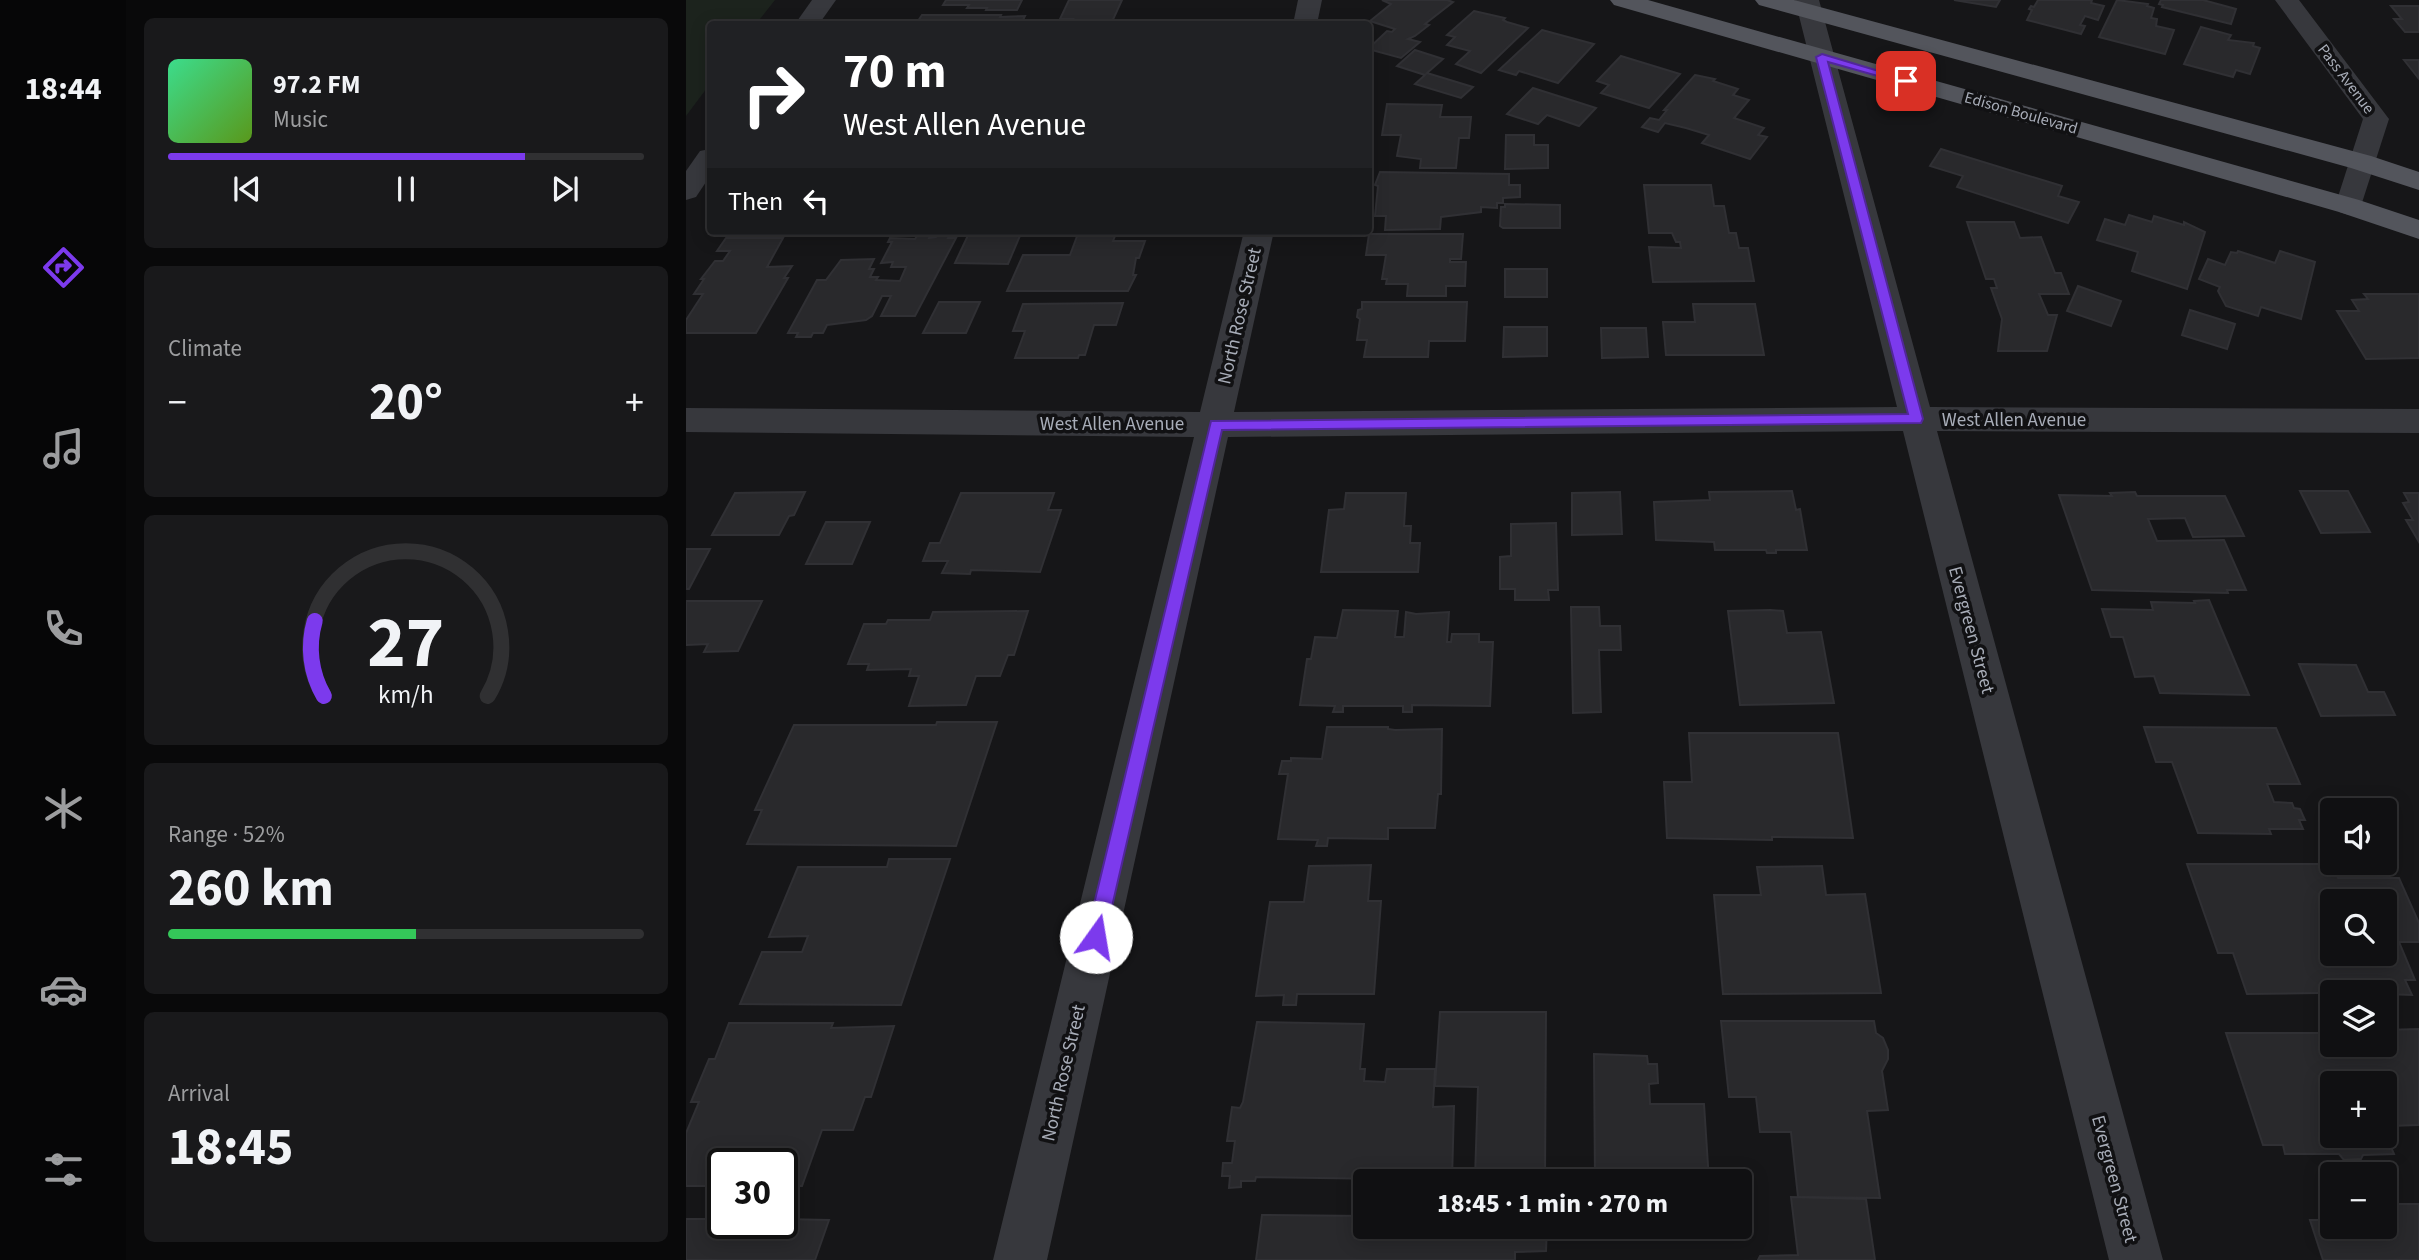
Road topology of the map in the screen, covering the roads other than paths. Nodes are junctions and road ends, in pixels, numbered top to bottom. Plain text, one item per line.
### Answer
1 (824, 0) edge
2 (1310, 0) edge
3 (1622, 0) edge
4 (1767, 0) edge
5 (2287, 0) edge
6 (1808, 6) edge
7 (809, 21) edge
8 (1306, 21) edge
9 (1822, 57) junction
10 (707, 161) edge
11 (2361, 162) junction
12 (2419, 181) edge
13 (686, 191) edge
14 (2349, 206) junction
15 (2419, 230) edge
16 (1258, 235) edge
17 (686, 419) edge
18 (1916, 419) junction
19 (2419, 421) edge
20 (1216, 425) junction
21 (1020, 1260) edge
22 (2136, 1260) edge

1 - 7 street
2 - 8 street
3 - 9 main road, Edison Boulevard
4 - 6 main road
5 - 11 street, Pass Avenue
6 - 9 street, Evergreen Street
6 - 11 main road
9 - 14 main road, Edison Boulevard
9 - 18 street, Evergreen Street
10 - 13 street
11 - 12 main road
11 - 14 street, Pass Avenue
14 - 15 main road, Edison Boulevard
16 - 20 street, North Rose Street
17 - 20 street, West Allen Avenue
18 - 19 street, West Allen Avenue
18 - 20 street, West Allen Avenue
18 - 22 street, Evergreen Street
20 - 21 street, North Rose Street

